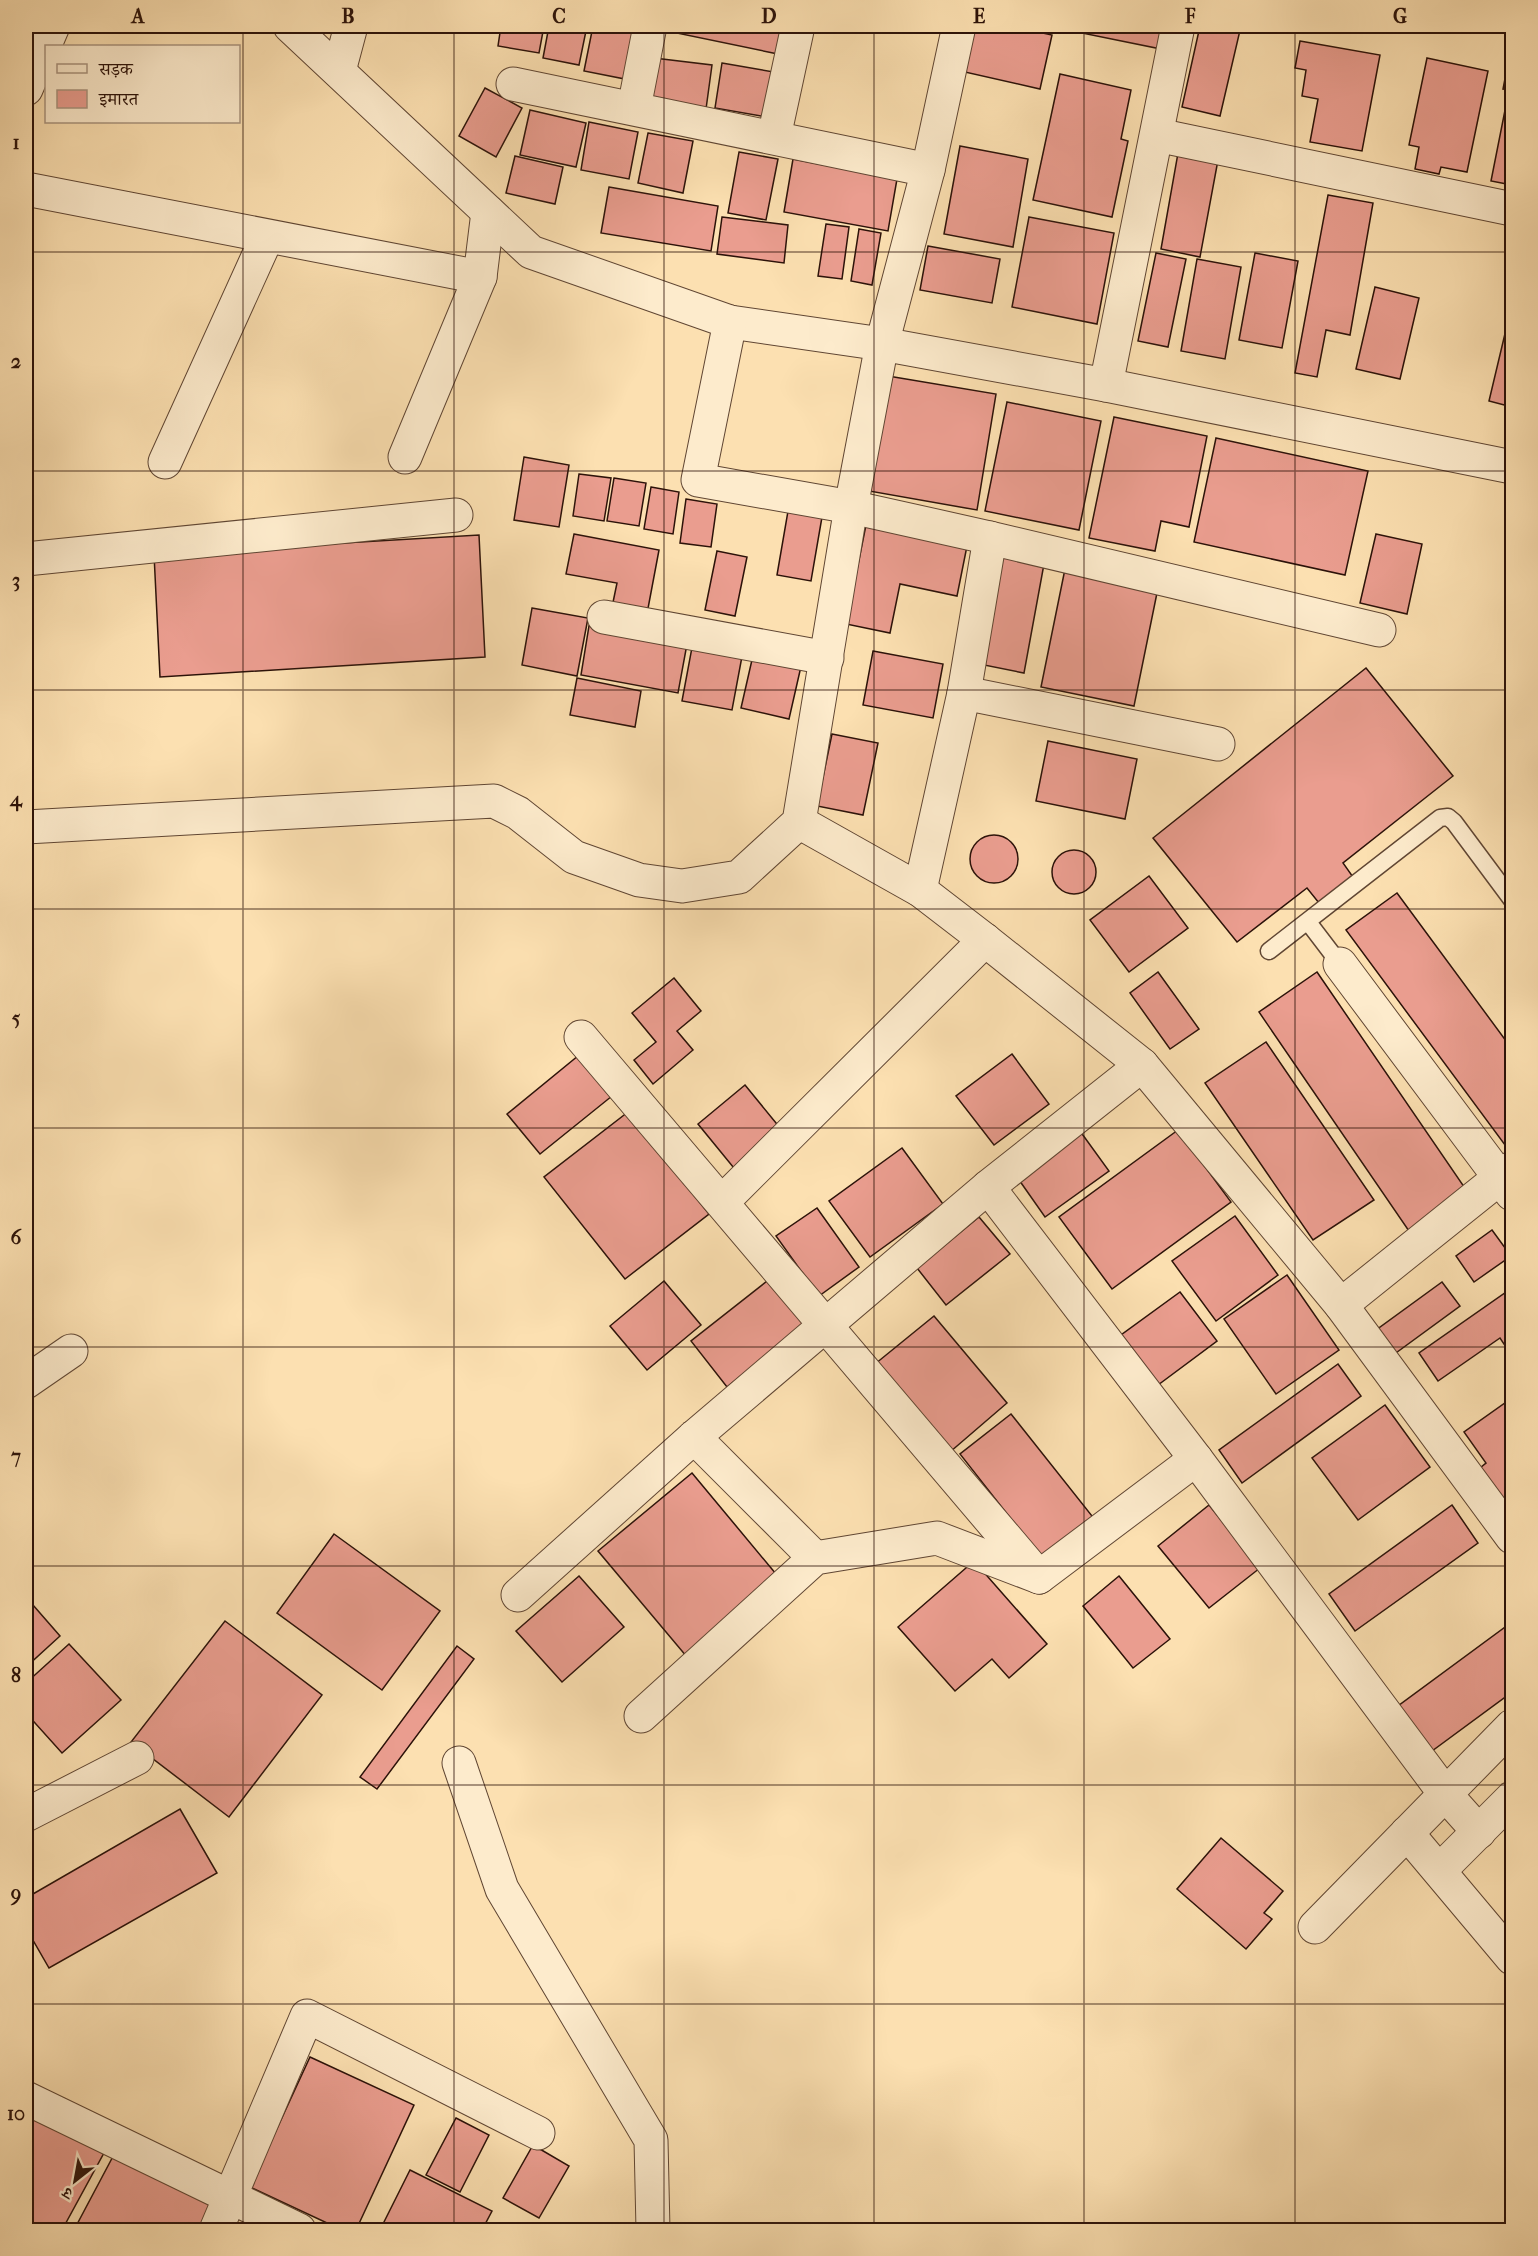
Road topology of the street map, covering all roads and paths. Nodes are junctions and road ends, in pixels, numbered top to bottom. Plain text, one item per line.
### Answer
1 (53, 26) edge
2 (290, 26) edge
3 (351, 26) edge
4 (650, 26) edge
5 (798, 26) edge
6 (959, 26) edge
7 (1178, 26) edge
8 (339, 71) junction
9 (513, 84) dead end
10 (26, 89) edge
11 (634, 108) junction
12 (1157, 135) junction
13 (774, 137) junction
14 (928, 170) junction
15 (26, 189) edge
16 (1512, 209) edge
17 (488, 212) junction
18 (267, 237) junction
19 (480, 277) junction
20 (730, 322) junction
21 (882, 344) junction
22 (1106, 385) junction
23 (405, 457) dead end
24 (165, 462) dead end
25 (1512, 467) edge
26 (850, 507) junction
27 (456, 515) dead end
28 (990, 538) junction
29 (26, 559) edge
30 (604, 617) dead end
31 (1379, 630) dead end
32 (827, 658) junction
33 (964, 693) junction
34 (1218, 744) dead end
35 (799, 822) junction
36 (26, 827) edge
37 (920, 890) junction
38 (1512, 900) edge
39 (1308, 922) junction
40 (986, 940) junction
41 (1269, 951) dead end
42 (1340, 964) joint
43 (581, 1037) dead end
44 (1142, 1065) junction
45 (1508, 1180) edge
46 (988, 1187) junction
47 (722, 1202) junction
48 (1341, 1305) junction
49 (827, 1325) junction
50 (71, 1351) dead end
51 (26, 1382) edge
52 (694, 1437) junction
53 (1196, 1459) junction
54 (1512, 1538) edge
55 (815, 1558) junction
56 (1039, 1577) junction
57 (518, 1594) dead end
58 (641, 1716) dead end
59 (1512, 1726) edge
60 (137, 1758) dead end
61 (459, 1762) dead end
62 (1446, 1795) junction
63 (1512, 1798) edge
64 (31, 1803) edge
65 (1479, 1832) junction
66 (1407, 1833) junction
67 (1440, 1870) junction
68 (1315, 1927) dead end
69 (1512, 1958) edge
70 (26, 2098) edge
71 (538, 2133) dead end
72 (231, 2197) junction
73 (216, 2230) edge
74 (299, 2230) edge
75 (653, 2230) edge

1 - 10 street
2 - 8 street
3 - 8 street
4 - 11 street
5 - 13 street
6 - 14 street
7 - 12 street
8 - 17 street
9 - 11 street
11 - 13 street
12 - 16 street
12 - 22 street
13 - 14 street
14 - 21 street
15 - 18 street
17 - 19 street
17 - 20 street
18 - 19 street
18 - 24 street
19 - 23 street
20 - 21 street
20 - 26 street
21 - 22 street
21 - 26 street
22 - 25 street
26 - 28 street
26 - 32 street
27 - 29 street
28 - 31 street
28 - 33 street
30 - 32 street
32 - 35 street
33 - 34 street
33 - 37 street
35 - 36 street
35 - 37 street
37 - 40 street
38 - 39 lane
39 - 41 lane
39 - 42 lane
40 - 44 street
40 - 47 street
42 - 45 street
43 - 47 street
44 - 46 street
44 - 48 street
45 - 48 street
46 - 49 street
46 - 53 street
47 - 49 street
48 - 54 street
49 - 52 street
49 - 56 street
50 - 51 street
52 - 55 street
52 - 57 street
53 - 56 street
53 - 62 street
55 - 56 street
55 - 58 street
59 - 62 street
60 - 64 street
61 - 75 street
62 - 65 street
62 - 66 street
63 - 65 street
65 - 67 street
66 - 67 street
66 - 68 street
67 - 69 street
70 - 72 street
71 - 72 street
72 - 73 street
72 - 74 street

